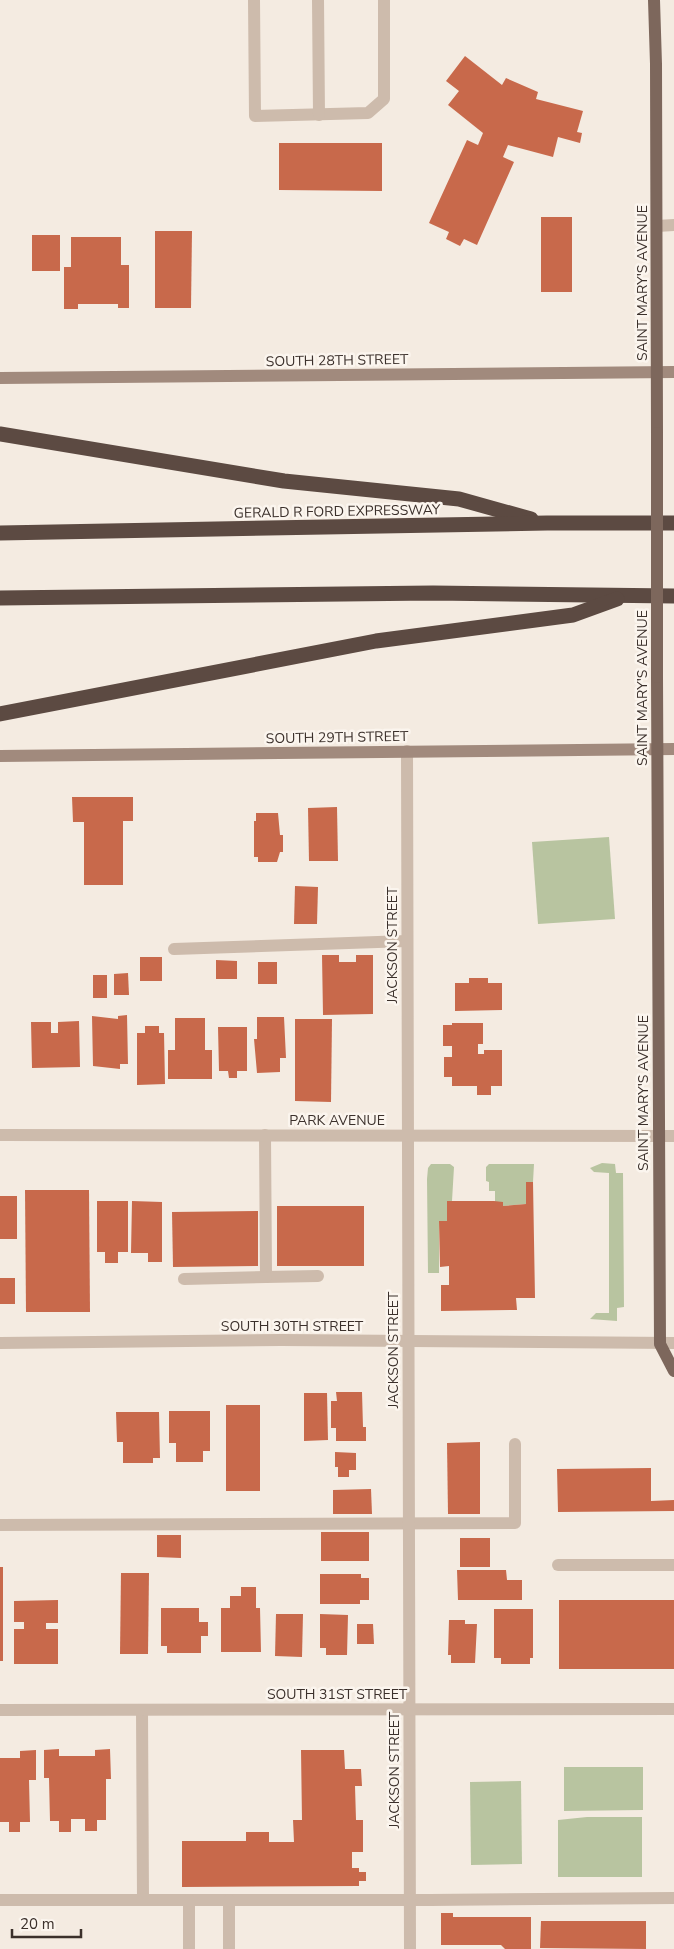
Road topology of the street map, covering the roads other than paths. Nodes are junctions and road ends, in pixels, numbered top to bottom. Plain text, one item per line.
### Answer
1 (254, 0) edge
2 (318, 0) edge
3 (384, 0) edge
4 (654, 0) edge
5 (319, 115) junction
6 (657, 226) junction
7 (674, 226) edge
8 (657, 372) junction
9 (674, 372) edge
10 (0, 378) edge
11 (0, 434) edge
12 (546, 523) junction
13 (674, 524) edge
14 (0, 533) edge
15 (624, 596) junction
16 (674, 596) edge
17 (0, 598) edge
18 (0, 714) edge
19 (658, 748) junction
20 (674, 749) edge
21 (407, 750) junction
22 (0, 756) edge
23 (407, 941) junction
24 (174, 949) dead end
25 (408, 1134) junction
26 (0, 1135) edge
27 (265, 1135) junction
28 (658, 1136) junction
29 (674, 1136) edge
30 (318, 1276) dead end
31 (266, 1277) junction
32 (184, 1279) dead end
33 (408, 1341) junction
34 (0, 1342) edge
35 (674, 1343) edge
36 (660, 1344) junction
37 (674, 1372) edge
38 (515, 1444) dead end
39 (409, 1524) junction
40 (0, 1525) edge
41 (558, 1565) dead end
42 (674, 1565) edge
43 (409, 1708) junction
44 (674, 1709) edge
45 (0, 1710) edge
46 (142, 1710) junction
47 (674, 1898) edge
48 (0, 1900) edge
49 (143, 1900) junction
50 (189, 1900) junction
51 (229, 1900) junction
52 (410, 1900) junction
53 (189, 1949) edge
54 (229, 1949) edge
55 (410, 1949) edge

1 - 5 street
2 - 5 street
3 - 5 street
4 - 6 main road, SAINT MARY'S AVENUE
6 - 7 street
6 - 8 main road, SAINT MARY'S AVENUE
8 - 9 main road, SOUTH 28TH STREET
8 - 10 main road, SOUTH 28TH STREET
8 - 19 main road, SAINT MARY'S AVENUE, bridge
11 - 12 highway
12 - 13 highway, GERALD R FORD EXPRESSWAY
12 - 14 highway, GERALD R FORD EXPRESSWAY
15 - 16 highway
15 - 17 highway
15 - 18 highway
19 - 20 main road, SOUTH 29TH STREET
19 - 21 main road, SOUTH 29TH STREET
19 - 28 main road, SAINT MARY'S AVENUE
21 - 22 main road, SOUTH 29TH STREET
21 - 23 street, JACKSON STREET
23 - 24 street
23 - 25 street, JACKSON STREET
25 - 27 street, PARK AVENUE
25 - 28 street, PARK AVENUE
25 - 33 street, JACKSON STREET
26 - 27 street, PARK AVENUE
27 - 31 street
28 - 29 street, PARK AVENUE
28 - 36 main road, SAINT MARY'S AVENUE
30 - 31 street
31 - 32 street
33 - 34 street, SOUTH 30TH STREET
33 - 36 street, SOUTH 30TH STREET
33 - 39 street, JACKSON STREET
35 - 36 street, SOUTH 30TH STREET
36 - 37 main road, SAINT MARY'S AVENUE
38 - 39 street
39 - 40 street
39 - 43 street, JACKSON STREET
41 - 42 street
43 - 44 street, SOUTH 31ST STREET
43 - 46 street, SOUTH 31ST STREET
43 - 52 street, JACKSON STREET
45 - 46 street, SOUTH 31ST STREET
46 - 49 street
47 - 52 street
48 - 49 street
49 - 50 street
50 - 51 street
50 - 53 street
51 - 52 street
51 - 54 street
52 - 55 street, JACKSON STREET

